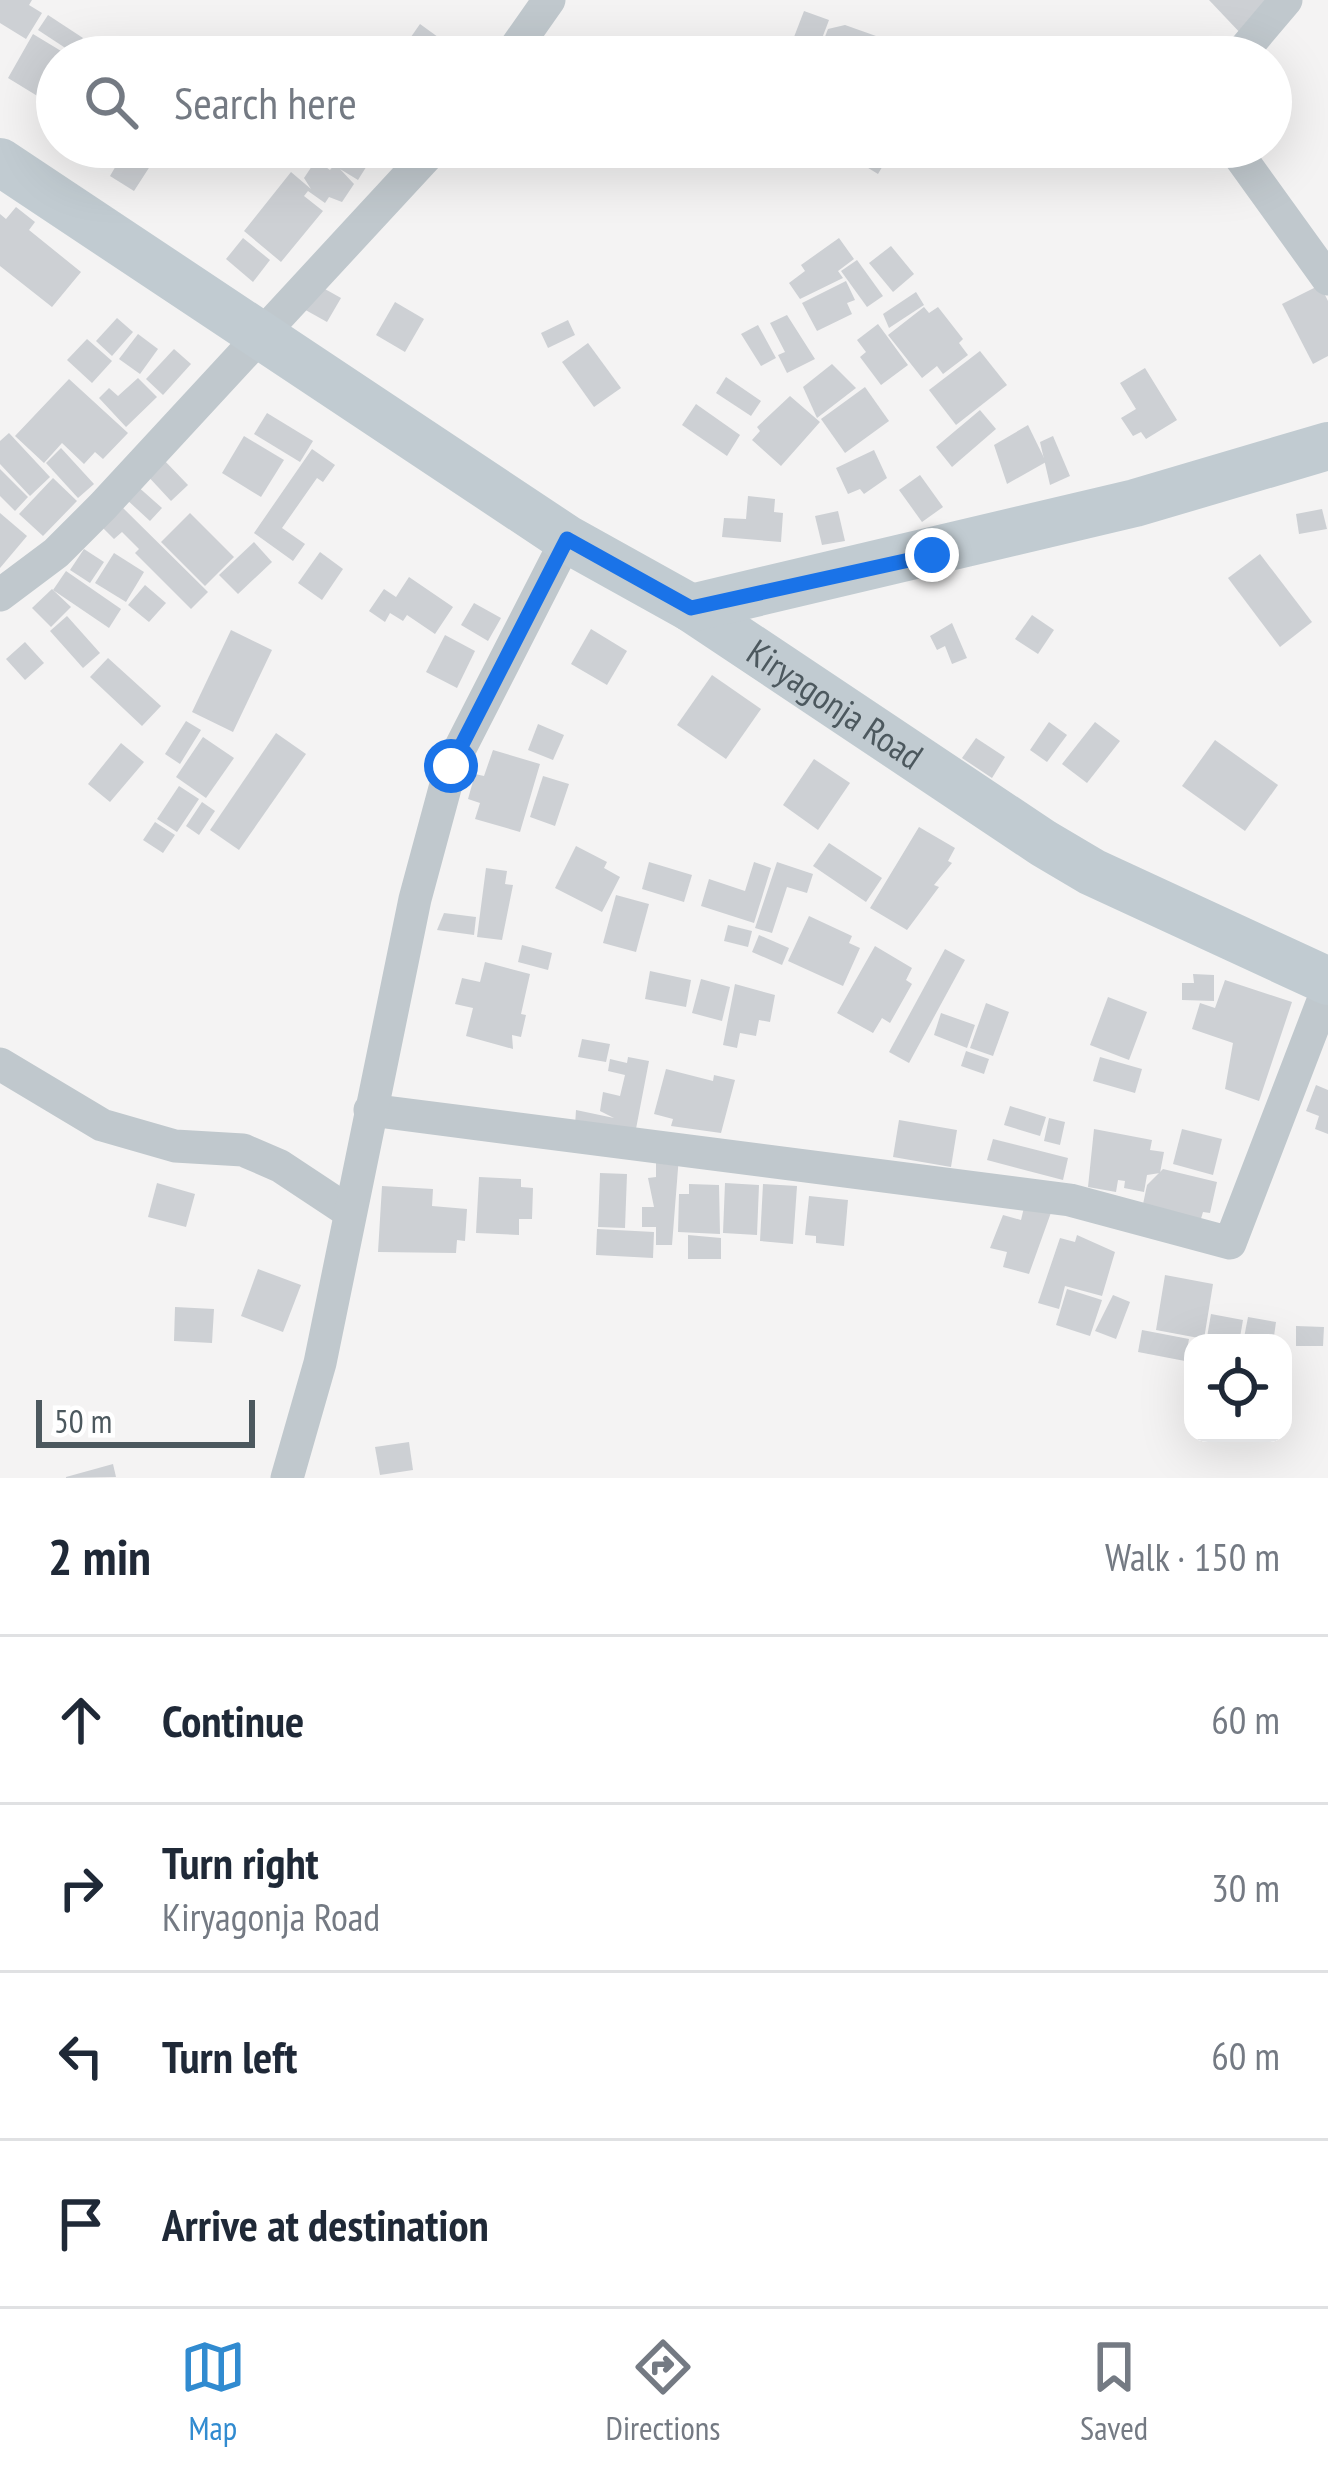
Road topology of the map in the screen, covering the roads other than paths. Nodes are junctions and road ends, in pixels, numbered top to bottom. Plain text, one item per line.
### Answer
1 (549, 0) edge
2 (1286, 0) edge
3 (524, 36) edge
4 (1256, 36) edge
5 (0, 162) edge
6 (415, 168) edge
7 (1248, 168) edge
8 (1328, 279) edge
9 (258, 334) junction
10 (1328, 446) edge
11 (567, 539) junction
12 (0, 596) edge
13 (691, 608) junction
14 (1328, 984) edge
15 (0, 1064) edge
16 (370, 1110) junction
17 (348, 1210) junction
18 (287, 1478) edge

1 - 3 street
2 - 4 street
5 - 9 street, Kiryagonja Road
6 - 9 street
7 - 8 street
9 - 11 street, Kiryagonja Road
9 - 12 street
10 - 13 street
11 - 13 street, Kiryagonja Road
11 - 16 street
13 - 14 street, Kiryagonja Road
14 - 16 street
15 - 17 street
16 - 17 street
17 - 18 street

